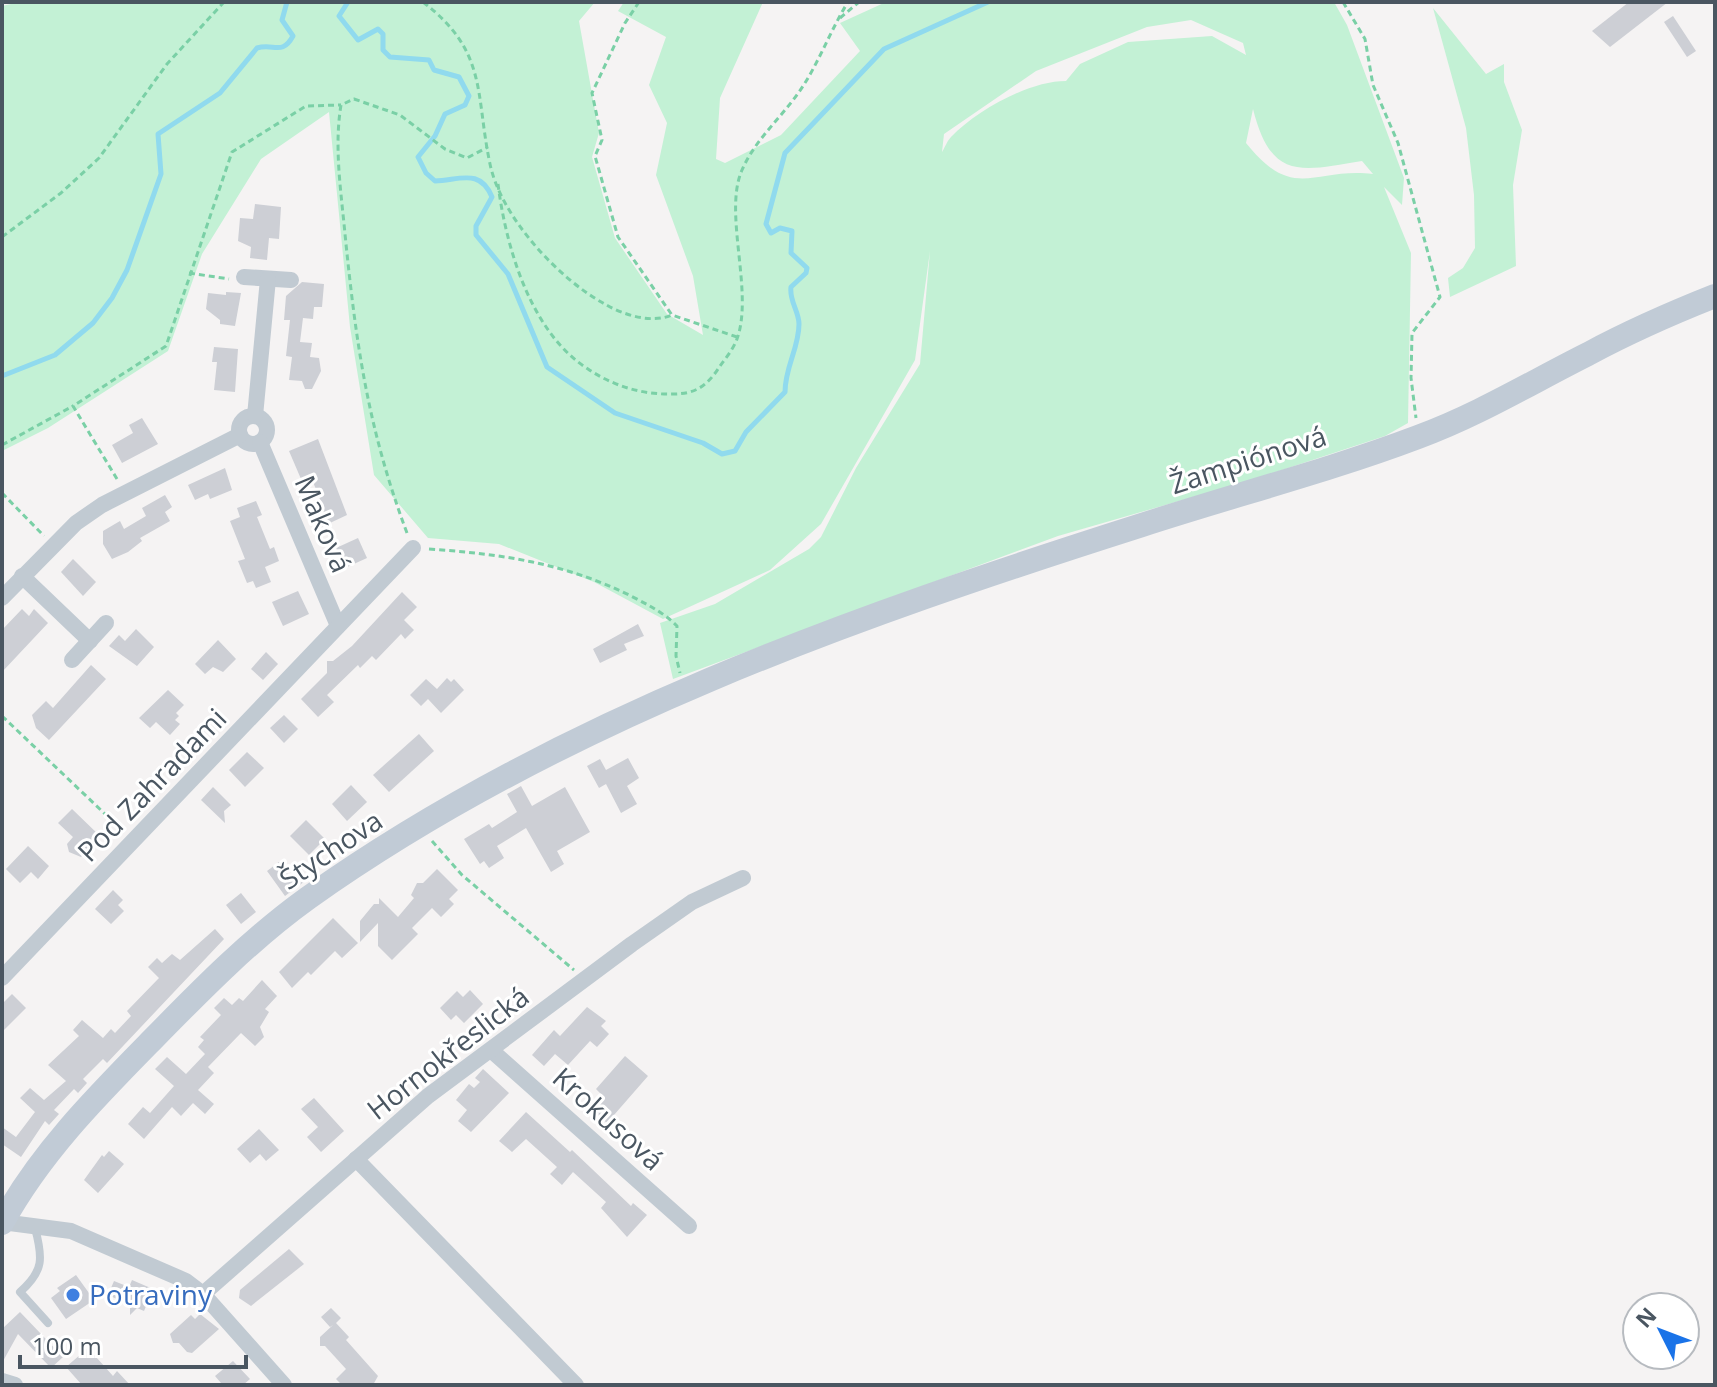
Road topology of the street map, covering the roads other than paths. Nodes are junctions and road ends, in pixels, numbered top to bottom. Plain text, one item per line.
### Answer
1 (244, 277) road end
2 (268, 279) junction
3 (291, 280) dead end
4 (1715, 296) edge
5 (255, 416) junction
6 (240, 435) junction
7 (260, 442) junction
8 (413, 548) road end
9 (22, 576) junction
10 (2, 598) edge
11 (106, 623) dead end
12 (338, 626) junction
13 (90, 641) junction
14 (786, 650) joint
15 (72, 660) dead end
16 (743, 878) dead end
17 (2, 978) edge
18 (492, 1051) junction
19 (356, 1159) junction
20 (2, 1223) edge
21 (689, 1226) dead end
22 (35, 1228) junction
23 (203, 1294) junction
24 (48, 1323) dead end
25 (2, 1381) edge
26 (15, 1385) edge
27 (284, 1385) edge
28 (576, 1385) edge

1 - 2 street
2 - 3 street
2 - 5 street, Maková
4 - 14 street, Žampiónová
5 - 6 street
5 - 7 street, Maková
6 - 7 street
6 - 9 street
7 - 12 street, Maková
8 - 12 street, Pod Zahradami
9 - 10 street
9 - 13 street
11 - 13 street
12 - 17 street, Pod Zahradami
13 - 15 street
14 - 20 street, Štychova
16 - 18 street, Hornokřeslická
18 - 19 street, Hornokřeslická
18 - 21 street, Krokusová
19 - 23 street, Hornokřeslická
19 - 28 street
20 - 22 street
22 - 23 street
22 - 24 lane
23 - 27 street
25 - 26 street

